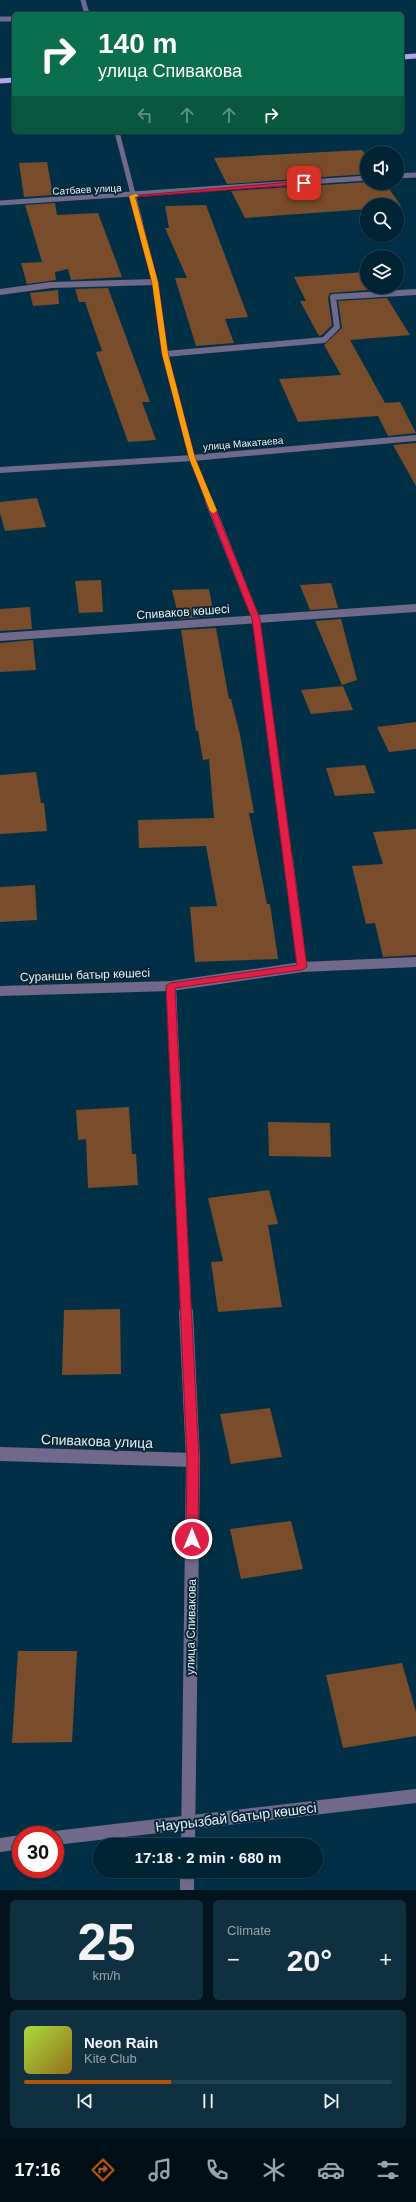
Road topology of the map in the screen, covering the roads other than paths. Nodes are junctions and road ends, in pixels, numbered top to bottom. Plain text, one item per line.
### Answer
1 (83, 0) edge
2 (86, 12) edge
3 (0, 19) edge
4 (12, 19) edge
5 (416, 56) edge
6 (404, 57) edge
7 (12, 80) edge
8 (0, 81) edge
9 (117, 134) edge
10 (416, 175) edge
11 (404, 176) edge
12 (360, 179) edge
13 (132, 196) junction
14 (0, 204) edge
15 (155, 282) junction
16 (0, 292) edge
17 (416, 292) edge
18 (165, 354) junction
19 (416, 438) edge
20 (192, 458) junction
21 (0, 470) edge
22 (416, 608) edge
23 (256, 619) junction
24 (0, 637) edge
25 (416, 962) edge
26 (302, 967) junction
27 (170, 986) junction
28 (0, 991) edge
29 (0, 1454) edge
30 (193, 1460) junction
31 (416, 1796) edge
32 (189, 1823) junction
33 (64, 1837) edge
34 (188, 1838) edge
35 (12, 1843) edge
36 (0, 1845) edge
37 (187, 1878) edge
38 (186, 1890) edge

1 - 2 street
3 - 4 street
5 - 6 main road
7 - 8 main road
9 - 13 street
10 - 11 street
12 - 13 street, Сатбаев улица
13 - 14 street, Сатбаев улица
13 - 15 street
15 - 16 street
15 - 18 street
17 - 18 street
18 - 20 street
19 - 20 street, улица Макатаева
20 - 21 street, улица Макатаева
20 - 23 street
22 - 23 street, Спиваков көшесі
23 - 24 street, Спиваков көшесі
23 - 26 street
25 - 26 street
26 - 27 street
27 - 28 street, Сураншы батыр көшесі
27 - 30 street, улица Спивакова
29 - 30 street, Спивакова улица
30 - 32 street, улица Спивакова
31 - 32 street, Наурызбай батыр көшесі
32 - 33 street, Наурызбай батыр көшесі
32 - 34 street, улица Спивакова
35 - 36 street
37 - 38 street

